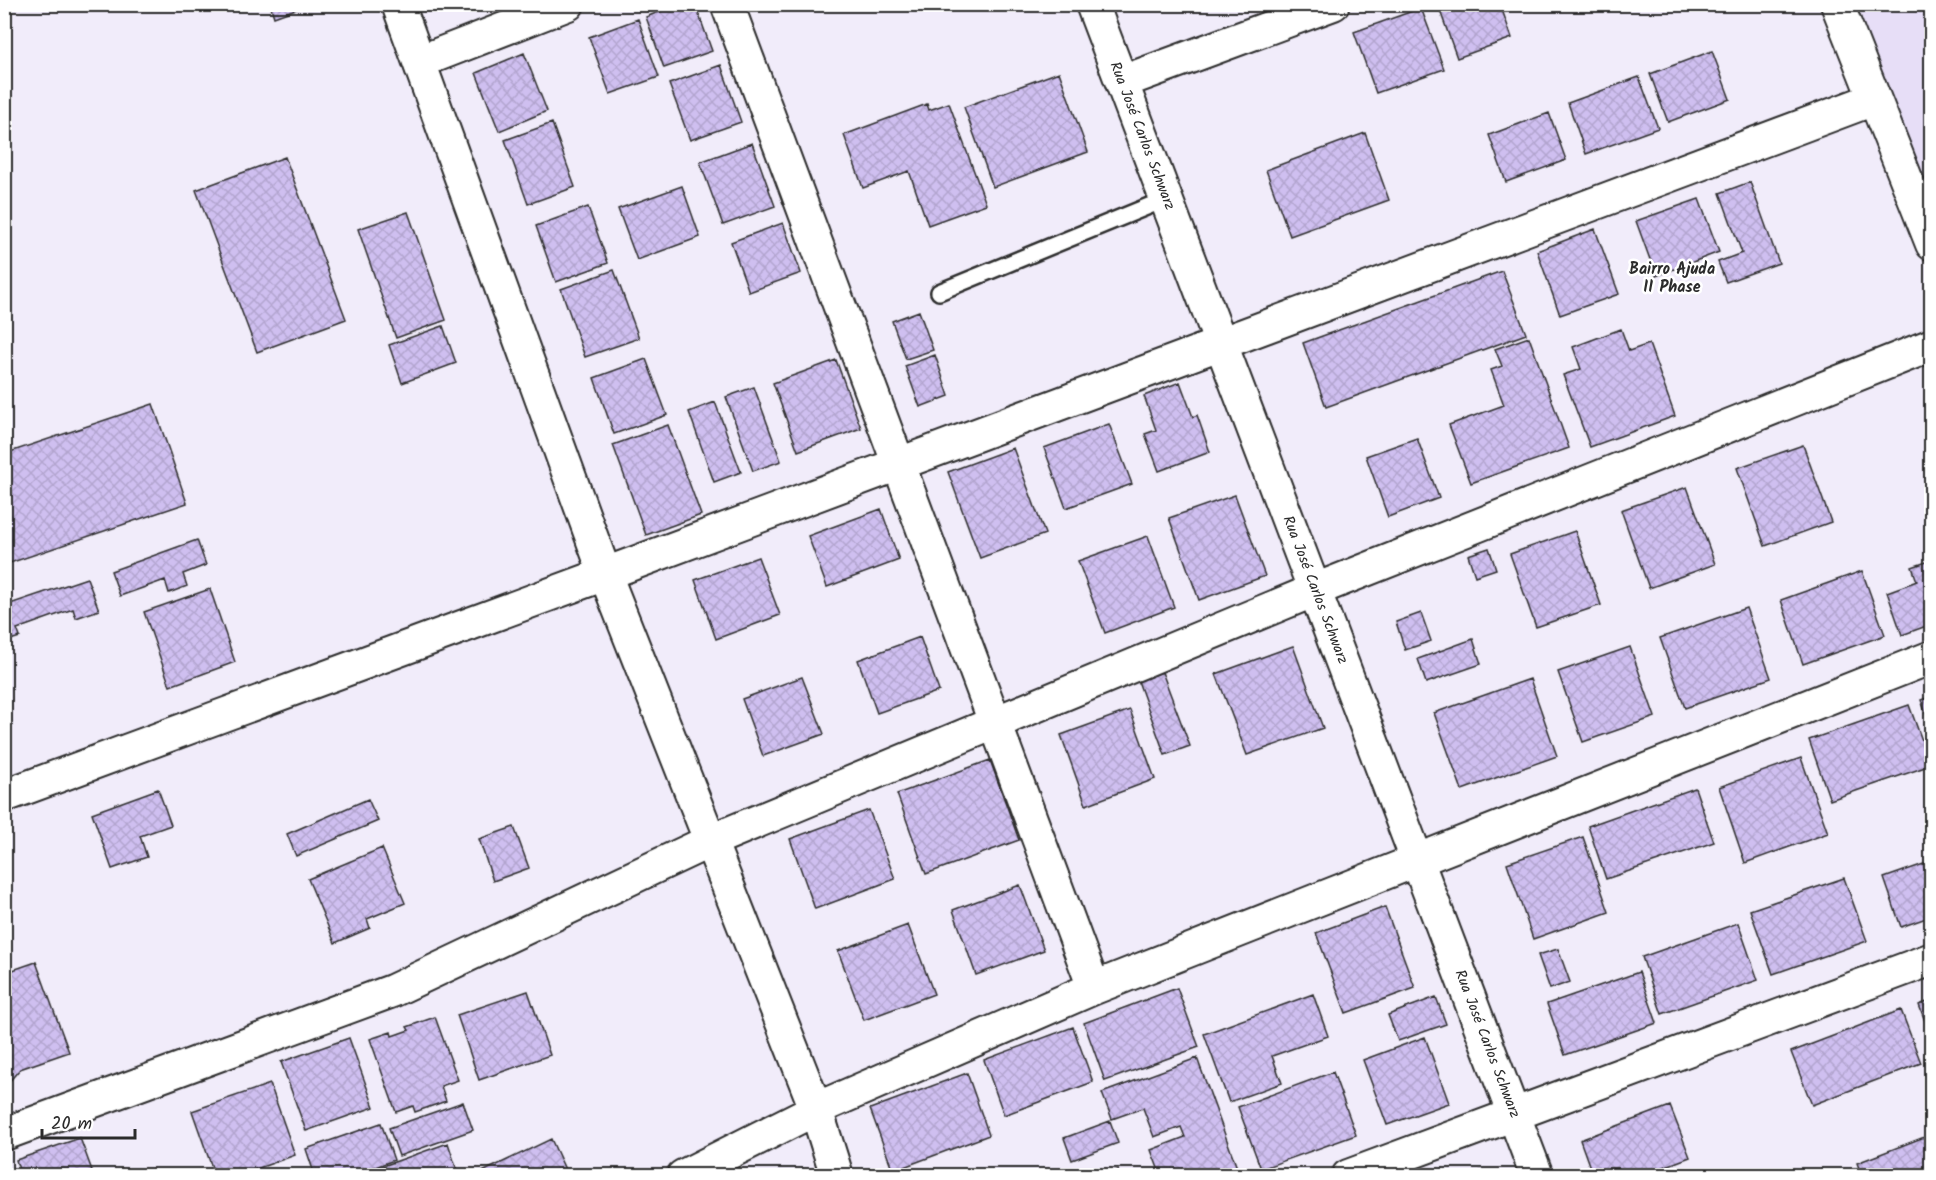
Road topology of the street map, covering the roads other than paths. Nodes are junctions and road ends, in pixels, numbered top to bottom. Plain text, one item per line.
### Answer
1 (398, 4) edge
2 (568, 4) edge
3 (727, 4) edge
4 (1092, 4) edge
5 (1333, 4) edge
6 (1837, 4) edge
7 (419, 62) junction
8 (1122, 82) junction
9 (1874, 99) junction
10 (1166, 199) junction
11 (1932, 244) edge
12 (939, 292) dead end
13 (1221, 344) junction
14 (1932, 345) edge
15 (898, 464) junction
16 (606, 574) junction
17 (1315, 590) junction
18 (1932, 657) edge
19 (995, 723) junction
20 (4, 796) edge
21 (710, 841) junction
22 (1418, 860) junction
23 (1932, 959) edge
24 (1094, 988) junction
25 (816, 1109) junction
26 (1514, 1114) junction
27 (4, 1134) edge
28 (683, 1176) edge
29 (837, 1176) edge
30 (1348, 1176) edge
31 (1537, 1176) edge

1 - 7 street
2 - 7 street
3 - 15 street
4 - 8 street, Rua José Carlos Schwarz
5 - 8 street
6 - 9 street
7 - 16 street
8 - 10 street, Rua José Carlos Schwarz
9 - 11 street
9 - 13 street
10 - 12 lane
10 - 13 street, Rua José Carlos Schwarz
13 - 15 street
13 - 17 street, Rua José Carlos Schwarz
14 - 17 street
15 - 16 street
15 - 19 street
16 - 20 street
16 - 21 street
17 - 19 street
17 - 22 street, Rua José Carlos Schwarz
18 - 22 street
19 - 21 street
19 - 24 street
21 - 25 street
21 - 27 street
22 - 24 street
22 - 26 street, Rua José Carlos Schwarz
23 - 26 street
24 - 25 street
25 - 28 street
25 - 29 street
26 - 30 street
26 - 31 street, Rua José Carlos Schwarz

